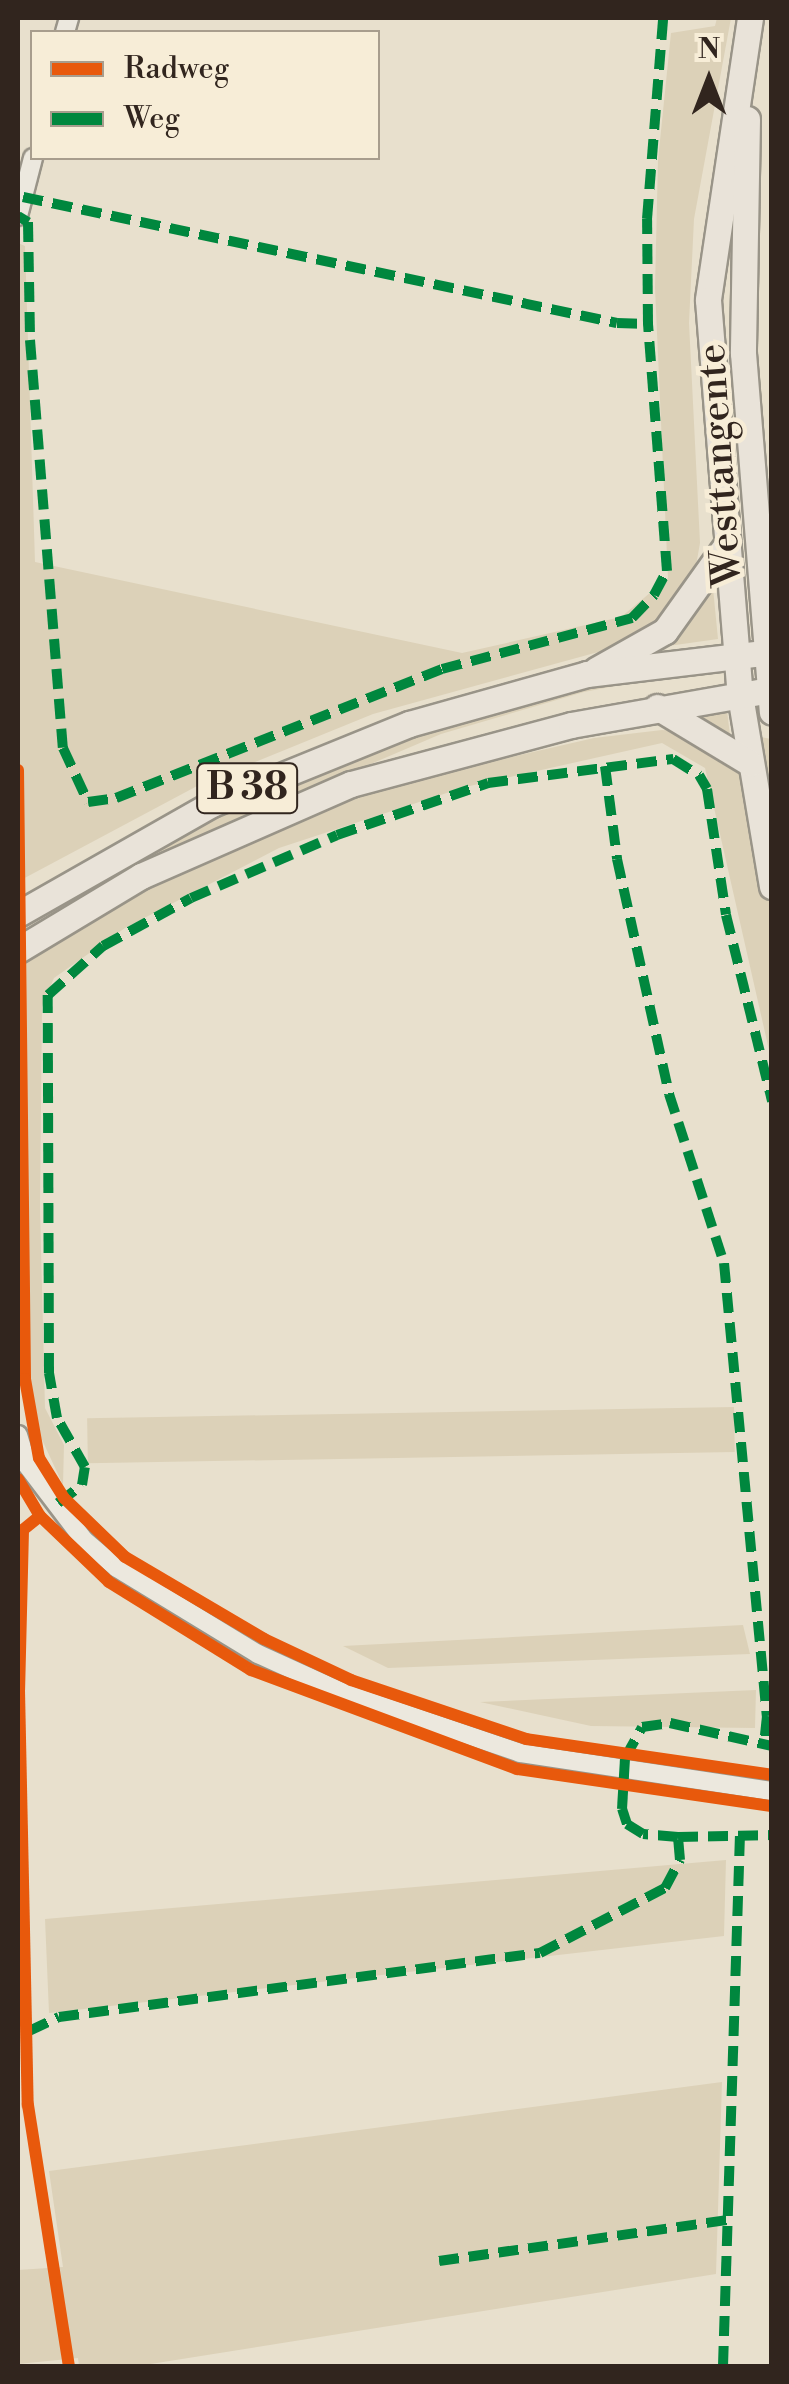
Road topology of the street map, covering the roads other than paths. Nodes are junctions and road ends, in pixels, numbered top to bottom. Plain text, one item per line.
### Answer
1 (750, 18) edge
2 (747, 44) junction
3 (32, 160) edge
4 (18, 216) edge
5 (724, 547) junction
6 (765, 592) edge
7 (768, 652) edge
8 (736, 656) junction
9 (587, 674) junction
10 (740, 695) junction
11 (771, 697) edge
12 (657, 708) junction
13 (750, 763) junction
14 (772, 886) edge
15 (18, 914) edge
16 (18, 950) edge
17 (18, 1435) edge
18 (772, 1790) edge

1 - 2 main road, Westtangente / B 38
2 - 5 main road, Westtangente / B 38
2 - 6 main road, Westtangente / B 38
3 - 4 street
5 - 8 main road, Westtangente / B 38
5 - 9 main road, B 38
6 - 7 main road, Westtangente / B 38
7 - 8 main road
7 - 11 main road, Westtangente / B 38
8 - 9 main road, B 38
8 - 10 main road, Westtangente
9 - 15 main road, B 38
10 - 11 main road, B 38
10 - 12 main road, B 38
10 - 13 main road, Westtangente
12 - 13 main road
12 - 16 main road, B 38
13 - 14 main road, Westtangente
17 - 18 street

